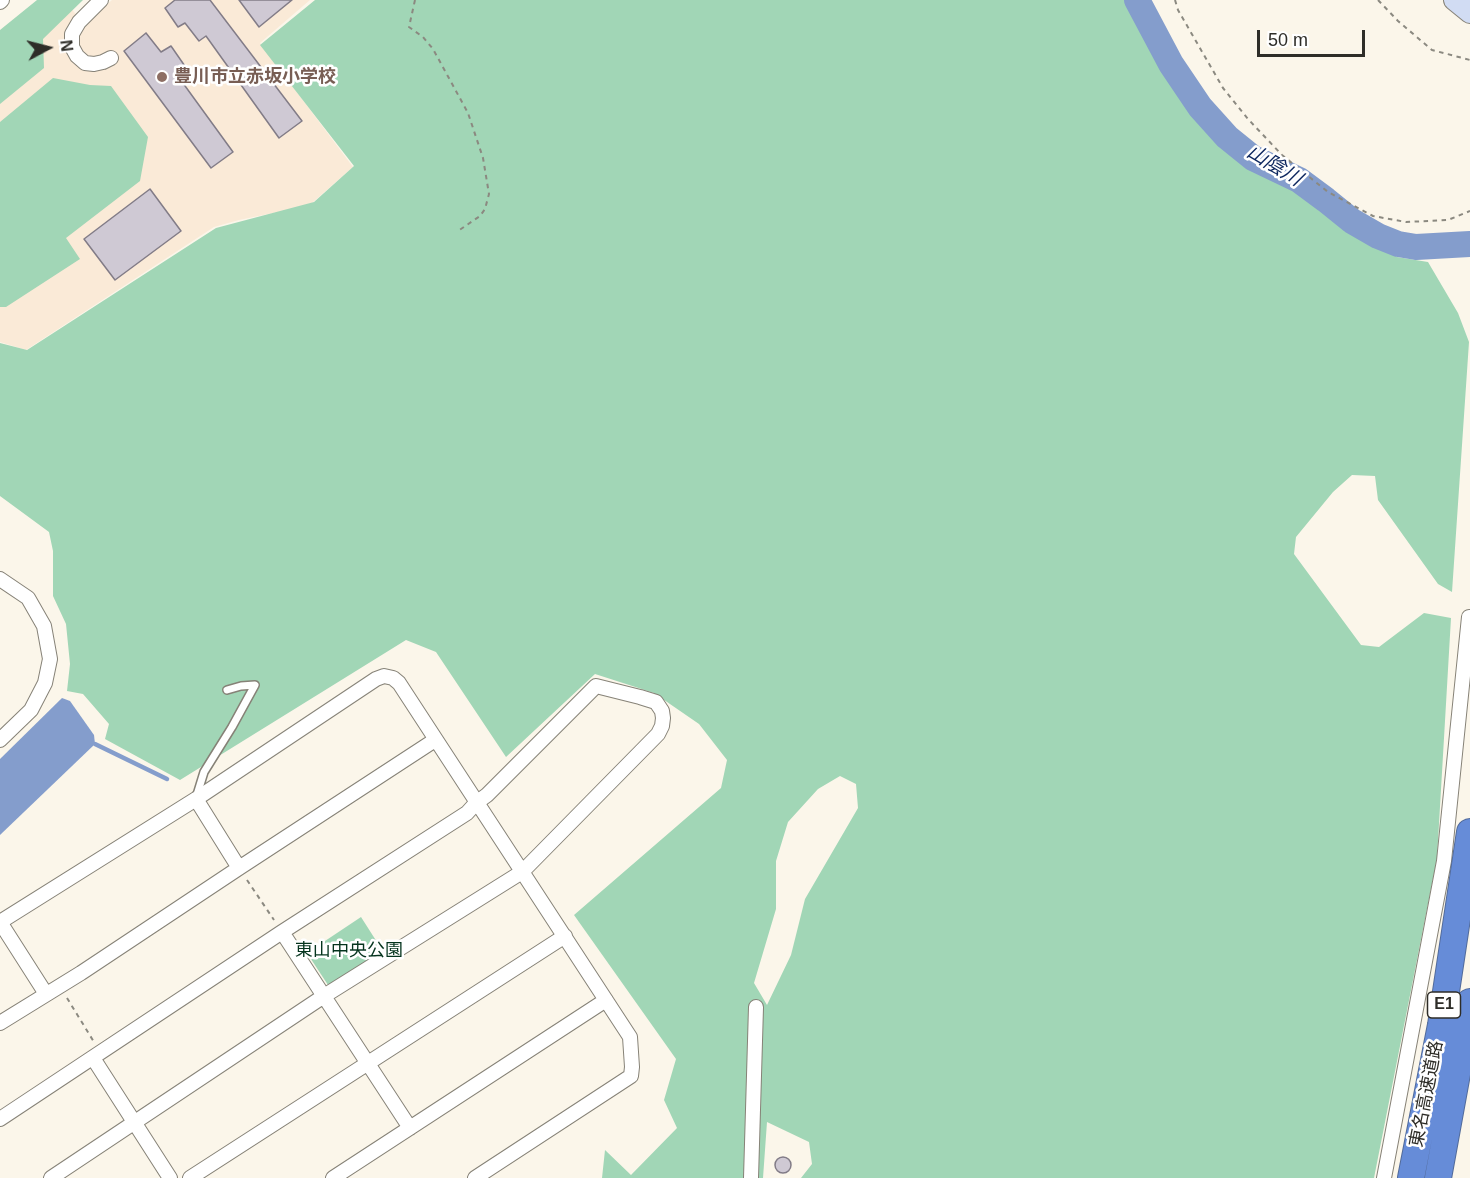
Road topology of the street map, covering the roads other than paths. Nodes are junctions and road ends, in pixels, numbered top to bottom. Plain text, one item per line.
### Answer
1 (101, 0) edge
2 (1454, 0) edge
3 (1470, 13) edge
4 (111, 57) dead end
5 (0, 579) edge
6 (1469, 617) edge
7 (227, 690) dead end
8 (0, 740) edge
9 (435, 740) junction
10 (196, 799) junction
11 (476, 803) junction
12 (1470, 832) edge
13 (239, 868) junction
14 (522, 872) junction
15 (0, 922) edge
16 (282, 933) junction
17 (565, 936) junction
18 (46, 994) junction
19 (324, 996) junction
20 (606, 1000) junction
21 (1470, 1002) edge
22 (756, 1007) dead end
23 (0, 1023) edge
24 (97, 1055) junction
25 (369, 1064) junction
26 (0, 1119) edge
27 (135, 1122) junction
28 (410, 1128) junction
29 (51, 1178) edge
30 (170, 1178) edge
31 (190, 1178) edge
32 (333, 1178) edge
33 (475, 1178) edge
34 (751, 1178) edge
35 (1384, 1178) edge
36 (1411, 1178) edge
37 (1438, 1178) edge

1 - 4 street
2 - 3 main road
5 - 8 street
6 - 35 street
7 - 10 lane
9 - 10 street
9 - 11 street
9 - 13 street
10 - 13 street
10 - 15 street
11 - 14 street
11 - 14 street
11 - 16 street
12 - 36 highway, 東名高速道路 / E1
13 - 18 street
14 - 17 street
14 - 19 street
15 - 18 street
16 - 19 street
16 - 24 street
17 - 20 street
17 - 25 street
18 - 23 street
19 - 25 street
19 - 27 street
20 - 28 street
20 - 33 street
21 - 37 highway, 東名高速道路 / E1
22 - 34 street
24 - 26 street
24 - 27 street
25 - 28 street
25 - 31 street
27 - 29 street
27 - 30 street
28 - 32 street

